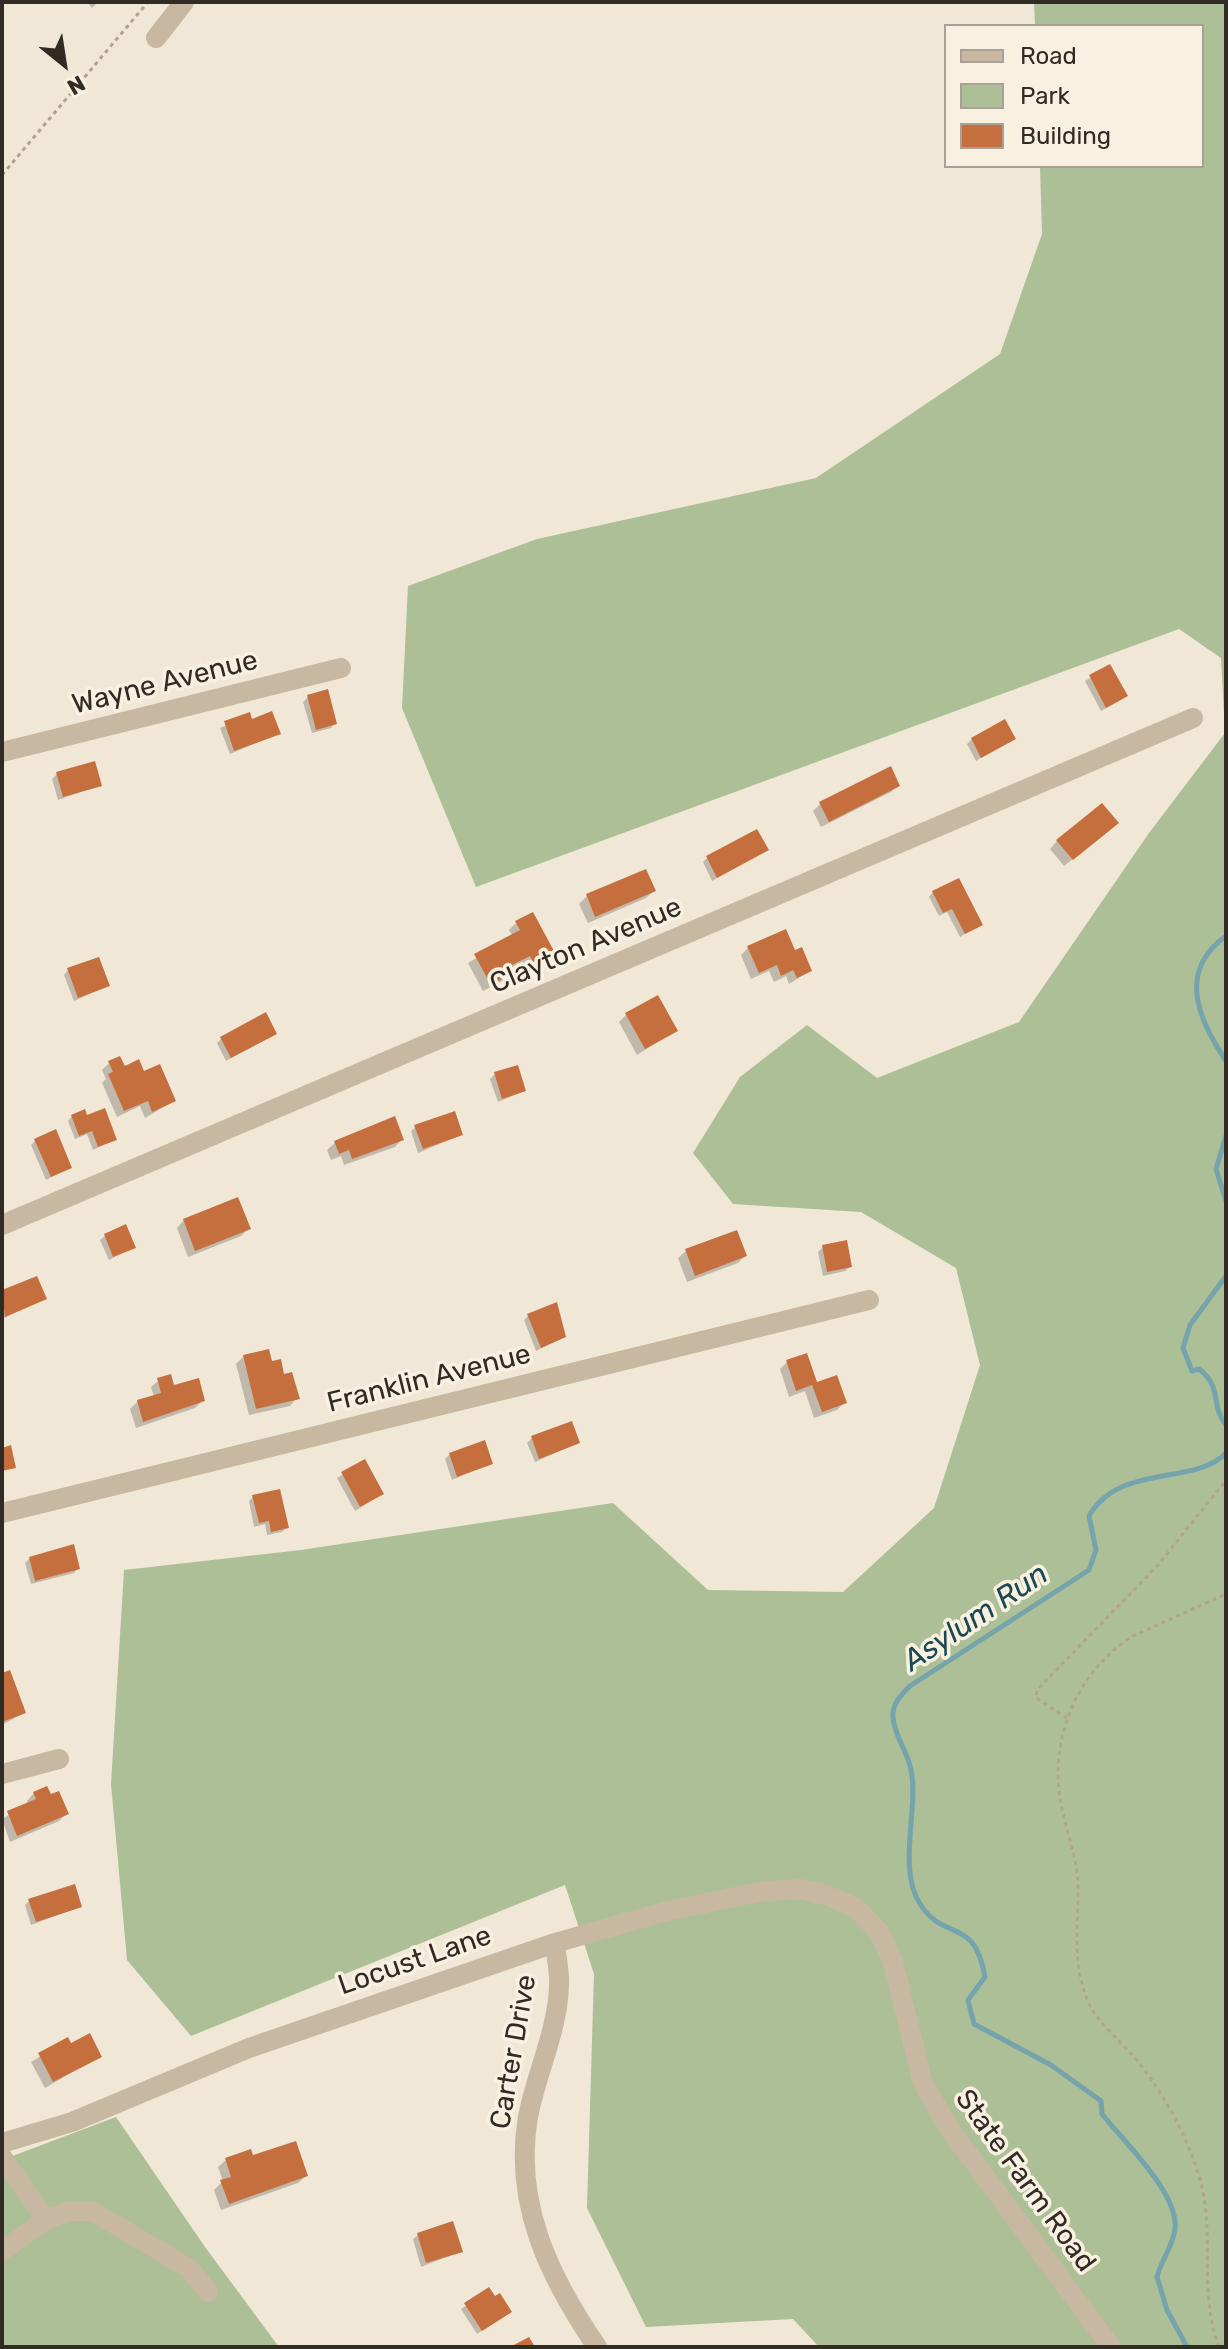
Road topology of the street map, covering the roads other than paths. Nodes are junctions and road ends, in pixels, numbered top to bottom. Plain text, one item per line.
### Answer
1 (184, 2) edge
2 (156, 38) dead end
3 (341, 668) dead end
4 (1193, 718) dead end
5 (2, 752) edge
6 (2, 1225) edge
7 (869, 1300) dead end
8 (2, 1513) edge
9 (59, 1759) dead end
10 (2, 1774) edge
11 (856, 1908) joint
12 (555, 1943) junction
13 (2, 2143) edge
14 (2, 2157) edge
15 (46, 2220) junction
16 (2, 2251) edge
17 (208, 2292) dead end
18 (597, 2347) edge
19 (1111, 2347) edge

1 - 2 street
3 - 5 street, Wayne Avenue
4 - 6 street, Clayton Avenue
7 - 8 street, Franklin Avenue
9 - 10 street
11 - 12 street, Locust Lane
11 - 19 street, State Farm Road
12 - 13 street, Locust Lane
12 - 18 street, Carter Drive
14 - 15 street
15 - 16 street
15 - 17 street

